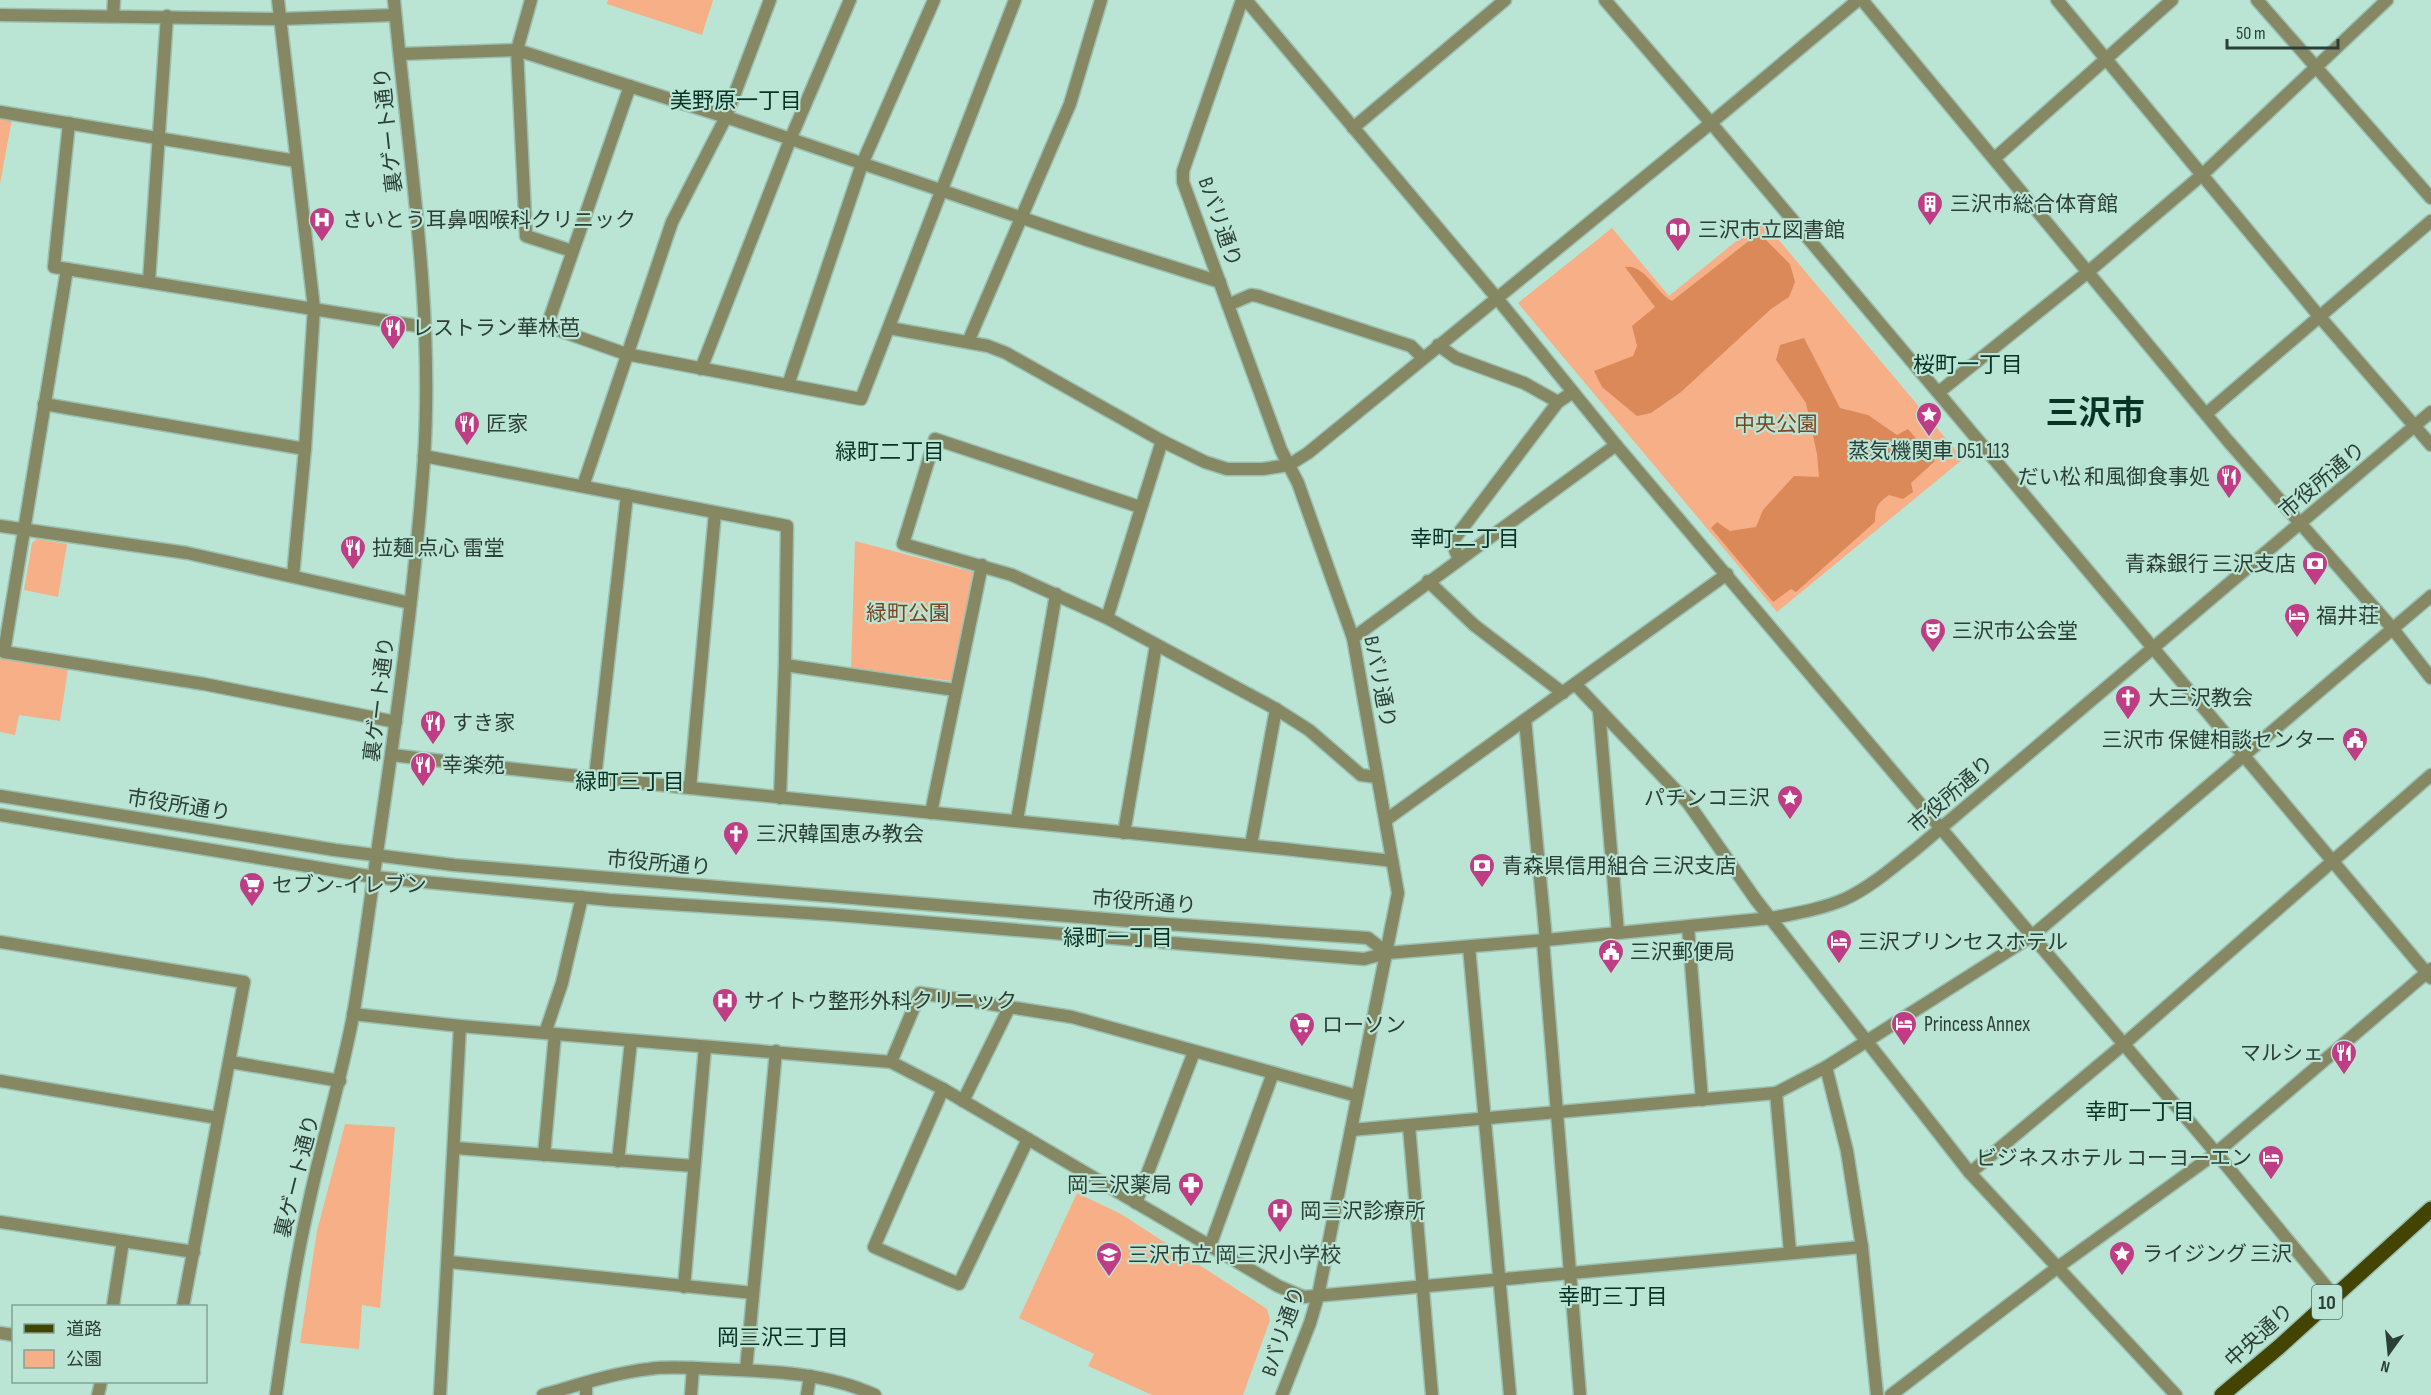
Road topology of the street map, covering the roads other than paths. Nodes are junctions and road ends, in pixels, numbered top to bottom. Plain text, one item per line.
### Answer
1 (114, 0) edge
2 (278, 0) edge
3 (394, 0) edge
4 (531, 0) edge
5 (770, 0) edge
6 (850, 0) edge
7 (934, 0) edge
8 (1015, 0) edge
9 (1101, 0) edge
10 (1244, 0) edge
11 (1505, 0) edge
12 (1605, 0) edge
13 (1860, 0) edge
14 (2057, 0) edge
15 (2172, 0) edge
16 (2257, 0) edge
17 (2387, 0) edge
18 (1491, 4) edge
19 (0, 15) edge
20 (395, 15) junction
21 (113, 16) junction
22 (167, 16) junction
23 (279, 19) junction
24 (517, 50) junction
25 (400, 54) junction
26 (2108, 59) junction
27 (2316, 67) junction
28 (630, 86) junction
29 (0, 112) edge
30 (726, 117) junction
31 (69, 123) junction
32 (1711, 123) junction
33 (1353, 128) junction
34 (160, 138) junction
35 (790, 140) junction
36 (1995, 158) junction
37 (296, 160) junction
38 (862, 164) junction
39 (2203, 174) junction
40 (942, 191) junction
41 (2431, 198) edge
42 (1022, 218) junction
43 (2431, 221) edge
44 (572, 251) junction
45 (67, 269) junction
46 (2088, 272) junction
47 (149, 281) junction
48 (1220, 282) junction
49 (1496, 297) junction
50 (1228, 305) junction
51 (314, 308) junction
52 (2319, 316) junction
53 (424, 327) junction
54 (889, 328) junction
55 (968, 342) junction
56 (1438, 345) junction
57 (626, 354) junction
58 (1423, 357) junction
59 (701, 369) junction
60 (788, 385) junction
61 (1573, 392) junction
62 (1939, 392) junction
63 (1558, 402) junction
64 (44, 404) junction
65 (2431, 412) edge
66 (2206, 414) junction
67 (2415, 426) junction
68 (1162, 441) junction
69 (1616, 445) junction
70 (2431, 446) edge
71 (305, 449) junction
72 (424, 456) junction
73 (1290, 465) junction
74 (583, 486) junction
75 (627, 495) junction
76 (1140, 507) junction
77 (715, 513) junction
78 (2300, 524) junction
79 (0, 526) edge
80 (24, 530) junction
81 (1459, 560) junction
82 (982, 565) junction
83 (1727, 574) junction
84 (293, 576) junction
85 (1428, 580) junction
86 (1056, 594) junction
87 (2431, 596) edge
88 (410, 603) junction
89 (1107, 618) junction
90 (2393, 628) junction
91 (1353, 638) junction
92 (1156, 645) junction
93 (2153, 647) junction
94 (786, 665) junction
95 (2431, 678) edge
96 (1575, 684) junction
97 (956, 690) junction
98 (1563, 693) junction
99 (1276, 709) junction
100 (1599, 710) junction
101 (1525, 720) junction
102 (396, 722) junction
103 (392, 755) junction
104 (2243, 755) junction
105 (2431, 774) edge
106 (1377, 777) junction
107 (595, 778) junction
108 (690, 788) junction
109 (0, 796) edge
110 (780, 798) junction
111 (931, 813) junction
112 (0, 815) edge
113 (1017, 820) junction
114 (1386, 820) junction
115 (1941, 828) junction
116 (1125, 832) junction
117 (1251, 845) junction
118 (377, 856) junction
119 (1392, 861) junction
120 (2332, 862) junction
121 (374, 878) junction
122 (582, 897) junction
123 (1772, 918) junction
124 (1688, 927) junction
125 (1618, 933) junction
126 (2032, 936) junction
127 (1545, 941) junction
128 (0, 942) edge
129 (1469, 947) junction
130 (1386, 952) junction
131 (2430, 973) edge
132 (1010, 1006) junction
133 (353, 1014) junction
134 (460, 1026) junction
135 (550, 1033) junction
136 (631, 1041) junction
137 (1867, 1041) junction
138 (2124, 1044) junction
139 (705, 1047) junction
140 (776, 1052) junction
141 (1194, 1052) junction
142 (231, 1062) junction
143 (891, 1062) junction
144 (1826, 1067) junction
145 (1273, 1073) junction
146 (0, 1081) edge
147 (340, 1081) junction
148 (943, 1089) junction
149 (1776, 1094) junction
150 (1357, 1096) junction
151 (1702, 1100) junction
152 (963, 1101) junction
153 (1558, 1113) junction
154 (218, 1118) junction
155 (1486, 1119) junction
156 (1409, 1126) junction
157 (1351, 1130) junction
158 (1028, 1139) junction
159 (455, 1148) junction
160 (2216, 1153) junction
161 (544, 1155) junction
162 (618, 1161) junction
163 (694, 1166) junction
164 (1971, 1173) junction
165 (1136, 1203) junction
166 (2431, 1209) edge
167 (0, 1222) edge
168 (123, 1241) junction
169 (1210, 1246) junction
170 (1862, 1247) junction
171 (194, 1252) junction
172 (1790, 1252) junction
173 (449, 1262) junction
174 (2058, 1267) junction
175 (1570, 1272) junction
176 (1500, 1279) junction
177 (1422, 1286) junction
178 (684, 1287) junction
179 (753, 1293) junction
180 (1318, 1296) junction
181 (2334, 1296) junction
182 (113, 1305) edge
183 (183, 1305) edge
184 (693, 1368) junction
185 (746, 1370) junction
186 (810, 1376) junction
187 (586, 1389) edge
188 (276, 1395) edge
189 (440, 1395) edge
190 (543, 1395) edge
191 (691, 1395) edge
192 (807, 1395) edge
193 (875, 1395) edge
194 (1282, 1395) edge
195 (1432, 1395) edge
196 (1510, 1395) edge
197 (1580, 1395) edge
198 (1876, 1395) edge
199 (1891, 1395) edge
200 (2175, 1395) edge
201 (2222, 1395) edge

1 - 21 street
2 - 23 street
3 - 20 street, 裏ゲート通り
4 - 24 street
5 - 30 street
6 - 35 street
7 - 38 street
8 - 40 street
9 - 42 street
10 - 33 street
10 - 48 street, Bバリ通り
11 - 18 street
12 - 32 street
13 - 32 street
13 - 36 street
14 - 26 street
15 - 26 street
16 - 27 street
17 - 27 street
18 - 33 street
19 - 21 street
20 - 23 street
20 - 25 street, 裏ゲート通り
21 - 22 street
22 - 23 street
22 - 34 street
23 - 37 street
24 - 25 street
24 - 28 street
24 - 44 street
25 - 53 street, 裏ゲート通り
26 - 36 street
26 - 39 street
27 - 39 street
27 - 41 street
28 - 30 street
28 - 44 street
29 - 31 street
30 - 35 street
30 - 57 street
31 - 34 street
31 - 45 street
32 - 49 street
32 - 62 street
33 - 49 street
34 - 37 street
34 - 47 street
35 - 38 street
35 - 59 street
36 - 46 street
37 - 51 street
38 - 40 street
38 - 60 street
39 - 46 street
39 - 52 street
40 - 42 street
40 - 54 street
42 - 48 street
42 - 55 street
43 - 52 street
44 - 57 street
45 - 47 street
45 - 64 street
46 - 62 street
46 - 66 street
47 - 51 street
48 - 50 street, Bバリ通り
49 - 56 street
49 - 61 street
50 - 58 street
50 - 73 street, Bバリ通り
51 - 53 street
51 - 71 street
52 - 66 street
52 - 67 street
53 - 72 street, 裏ゲート通り
54 - 55 street
54 - 60 street
55 - 68 street
56 - 58 street
56 - 63 street
57 - 59 street
57 - 74 street
58 - 73 street
59 - 60 street
61 - 63 street
61 - 69 street
62 - 93 street
63 - 81 street
64 - 71 street
64 - 80 street
65 - 67 street, 市役所通り
66 - 78 street
67 - 70 street
67 - 78 street, 市役所通り
68 - 73 street
68 - 76 street
69 - 81 street
69 - 83 street
71 - 84 street
72 - 74 street
72 - 88 street, 裏ゲート通り
73 - 91 street, Bバリ通り
74 - 75 street
75 - 77 street
75 - 107 street
76 - 82 street
76 - 89 street
77 - 94 street
77 - 108 street
78 - 90 street
78 - 93 street, 市役所通り
79 - 80 street
80 - 84 street
80 - 102 street
81 - 85 street
82 - 86 street
82 - 97 street
83 - 96 street
83 - 115 street
84 - 88 street
85 - 91 street
85 - 98 street
86 - 89 street
86 - 113 street
87 - 90 street
88 - 102 street, 裏ゲート通り
89 - 92 street
90 - 95 street
90 - 104 street
91 - 106 street, Bバリ通り
92 - 99 street
92 - 116 street
93 - 104 street
93 - 115 street, 市役所通り
94 - 97 street
94 - 110 street
96 - 98 street
96 - 100 street
97 - 111 street
98 - 101 street
99 - 106 street
99 - 117 street
100 - 123 street
100 - 125 street
101 - 114 street
101 - 127 street
102 - 103 street, 裏ゲート通り
103 - 107 street
103 - 118 street, 裏ゲート通り
104 - 120 street
104 - 126 street
105 - 120 street
106 - 114 street, Bバリ通り
107 - 108 street
108 - 110 street
109 - 118 street, 市役所通り
110 - 111 street
111 - 113 street
112 - 121 street, 市役所通り
113 - 116 street
114 - 119 street, Bバリ通り
115 - 123 street, 市役所通り
115 - 126 street
116 - 117 street
117 - 119 street
118 - 121 street, 裏ゲート通り
118 - 130 street, 市役所通り
119 - 130 street, Bバリ通り
120 - 131 street
120 - 138 street
121 - 122 street, 市役所通り
121 - 133 street, 裏ゲート通り
122 - 130 street, 市役所通り
122 - 135 street
123 - 124 street, 市役所通り
123 - 137 street
124 - 125 street, 市役所通り
124 - 151 street
125 - 127 street, 市役所通り
126 - 137 street
126 - 138 street
127 - 129 street, 市役所通り
127 - 153 street
128 - 142 street
129 - 130 street, 市役所通り
129 - 155 street
130 - 150 street, Bバリ通り
131 - 160 street
132 - 141 street
132 - 143 street
132 - 152 street
133 - 134 street
133 - 147 street, 裏ゲート通り
134 - 135 street
134 - 159 street
135 - 136 street
135 - 161 street
136 - 139 street
136 - 162 street
137 - 144 street
137 - 164 street
138 - 160 street
138 - 164 street
139 - 140 street
139 - 163 street
140 - 143 street
140 - 179 street
141 - 145 street
141 - 165 street
142 - 147 street
142 - 154 street
143 - 148 street
144 - 149 street
144 - 170 street
145 - 150 street
145 - 169 street
146 - 154 street
147 - 188 street, 裏ゲート通り
148 - 152 street
148 - 158 street
149 - 151 street
149 - 172 street
150 - 157 street, Bバリ通り
151 - 153 street
152 - 158 street
153 - 155 street
153 - 175 street
154 - 171 street
155 - 156 street
155 - 176 street
156 - 157 street
156 - 177 street
157 - 180 street, Bバリ通り
158 - 165 street
159 - 161 street
159 - 173 street
160 - 174 street
160 - 181 street
161 - 162 street
162 - 163 street
163 - 178 street
164 - 174 street
165 - 169 street
166 - 181 main road, 中央通り / 10
167 - 168 street
168 - 171 street
168 - 182 street
169 - 180 street
170 - 172 street
170 - 198 street
171 - 183 street
172 - 175 street
173 - 178 street
173 - 189 street
174 - 199 street
174 - 200 street
175 - 176 street
175 - 197 street
176 - 177 street
176 - 196 street
177 - 180 street
177 - 195 street
178 - 179 street
179 - 185 street
180 - 194 street, Bバリ通り
181 - 201 main road, 中央通り / 10
184 - 185 street
184 - 187 street
184 - 191 street
185 - 186 street
186 - 192 street
186 - 193 street
187 - 190 street

